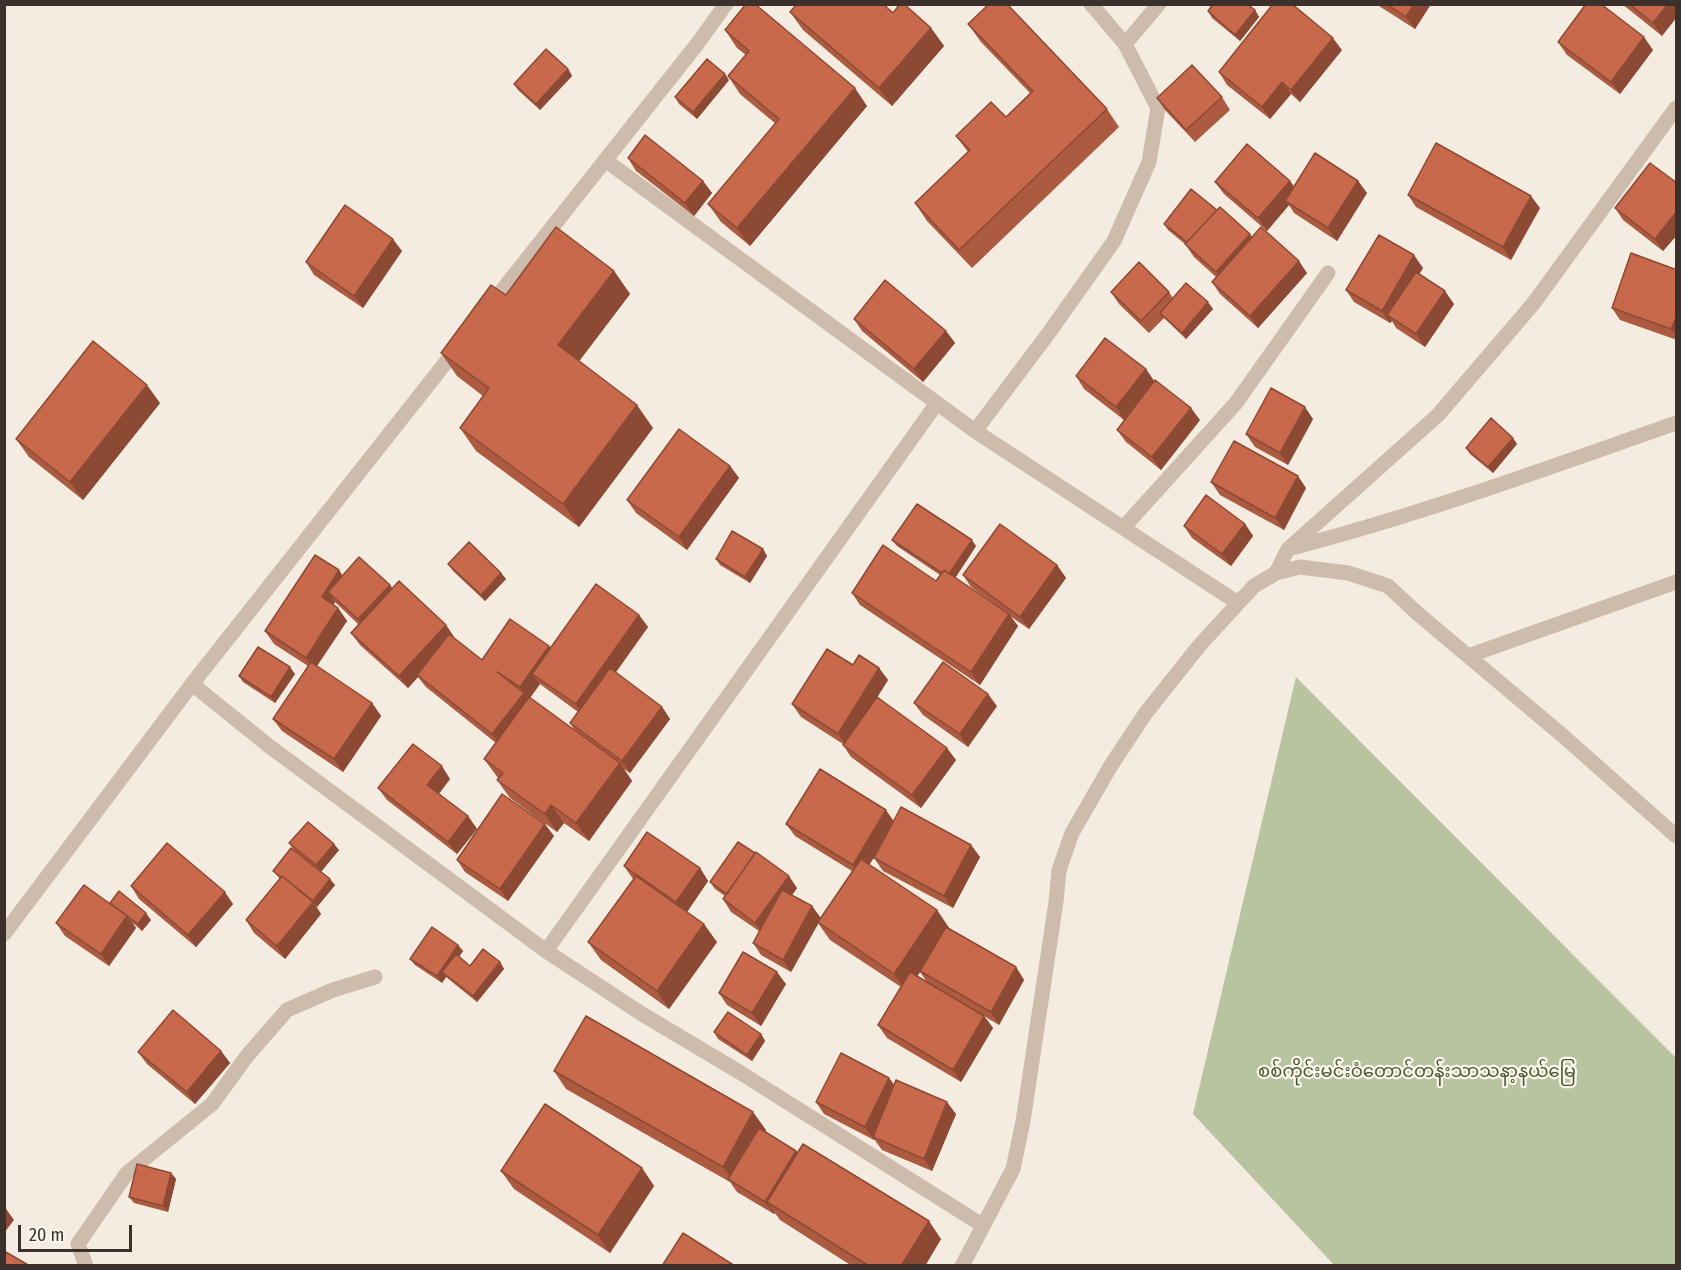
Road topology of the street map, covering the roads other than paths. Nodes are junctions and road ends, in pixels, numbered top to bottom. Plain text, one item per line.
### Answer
1 (726, 4) edge
2 (1091, 4) edge
3 (1159, 4) edge
4 (1125, 44) junction
5 (1677, 108) edge
6 (605, 160) junction
7 (1328, 273) dead end
8 (480, 319) edge
9 (465, 338) edge
10 (937, 403) junction
11 (1677, 423) edge
12 (975, 432) junction
13 (1123, 528) junction
14 (1288, 549) junction
15 (1276, 573) junction
16 (1677, 582) edge
17 (1238, 603) junction
18 (1468, 656) junction
19 (192, 684) junction
20 (1677, 836) edge
21 (4, 934) edge
22 (546, 951) junction
23 (375, 977) dead end
24 (982, 1225) junction
25 (86, 1266) edge
26 (962, 1266) edge

1 - 6 street
2 - 4 street
3 - 4 street
4 - 12 street
5 - 14 street
6 - 8 street
6 - 10 street
7 - 13 street
9 - 19 street
10 - 12 street
10 - 22 street
11 - 14 street
12 - 13 street
13 - 17 street
14 - 15 street
15 - 17 street
15 - 18 street
16 - 18 street
17 - 24 street
18 - 20 street
19 - 21 street
19 - 22 street
22 - 24 street
23 - 25 street
24 - 26 street

